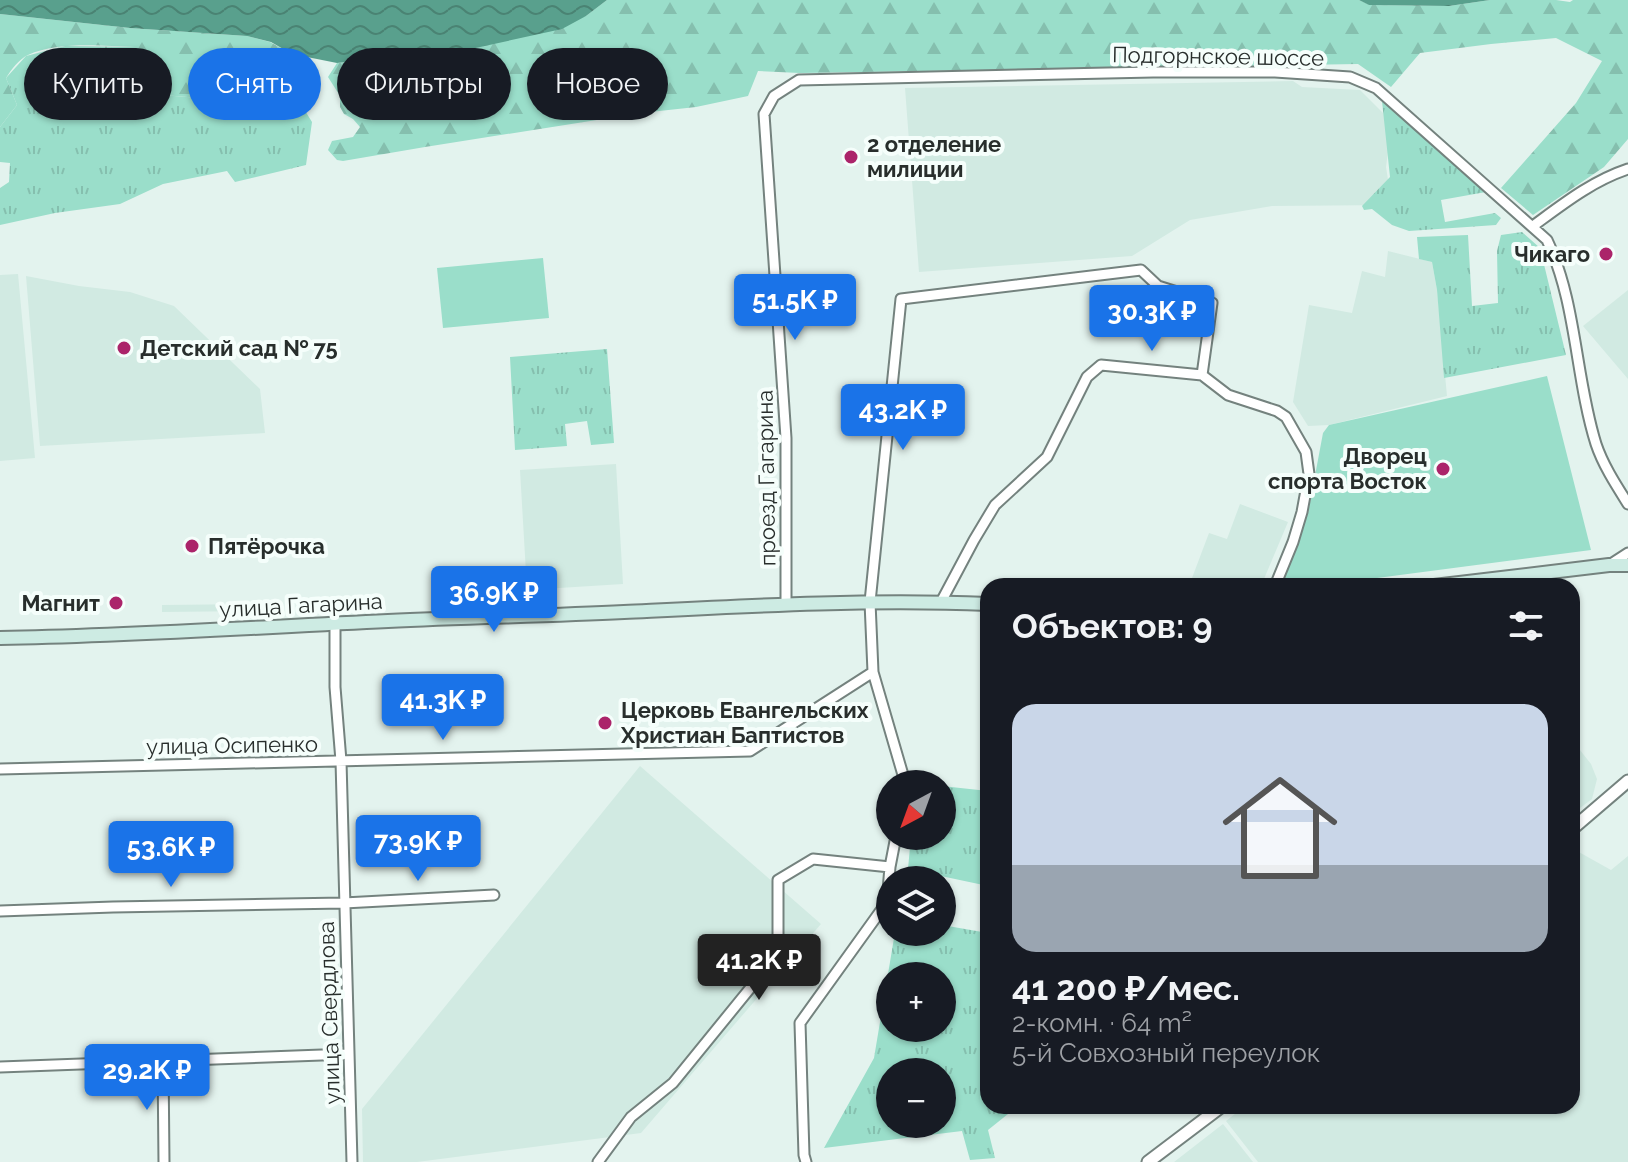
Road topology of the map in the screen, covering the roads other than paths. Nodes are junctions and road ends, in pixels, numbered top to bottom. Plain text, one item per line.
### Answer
1 (799, 80) joint
2 (1628, 169) edge
3 (1533, 226) junction
4 (1202, 375) junction
5 (1626, 501) edge
6 (1628, 553) edge
7 (1609, 565) junction
8 (1628, 565) edge
9 (1278, 578) edge
10 (1501, 578) edge
11 (870, 602) junction
12 (941, 602) junction
13 (980, 604) edge
14 (786, 605) junction
15 (335, 623) junction
16 (0, 638) edge
17 (873, 672) junction
18 (341, 761) junction
19 (0, 769) edge
20 (902, 770) edge
21 (1628, 781) edge
22 (1580, 822) edge
23 (880, 866) edge
24 (494, 895) dead end
25 (344, 903) junction
26 (0, 911) edge
27 (876, 917) edge
28 (349, 1054) junction
29 (163, 1061) junction
30 (0, 1067) edge
31 (1211, 1114) edge
32 (164, 1162) edge
33 (352, 1162) edge
34 (598, 1162) edge
35 (806, 1162) edge
36 (1148, 1162) edge

1 - 3 street, Подгорнское шоссе
1 - 14 street, проезд Гагарина
2 - 3 street
3 - 5 street, Подгорнское шоссе
4 - 9 street
4 - 11 street
4 - 12 street
6 - 7 street
7 - 8 main road
7 - 10 main road
11 - 12 main road, улица Гагарина
11 - 14 main road, улица Гагарина
11 - 17 street
12 - 13 main road, улица Гагарина
14 - 15 main road, улица Гагарина
15 - 16 main road, улица Гагарина
15 - 18 street, улица Свердлова
17 - 18 street, улица Осипенко
17 - 20 street
18 - 19 street, улица Осипенко
18 - 25 street, улица Свердлова
21 - 22 street
23 - 34 street
24 - 25 street
25 - 26 street
25 - 28 street, улица Свердлова
27 - 35 street
28 - 29 street
28 - 33 street, улица Свердлова
29 - 30 street
29 - 32 street
31 - 36 street

